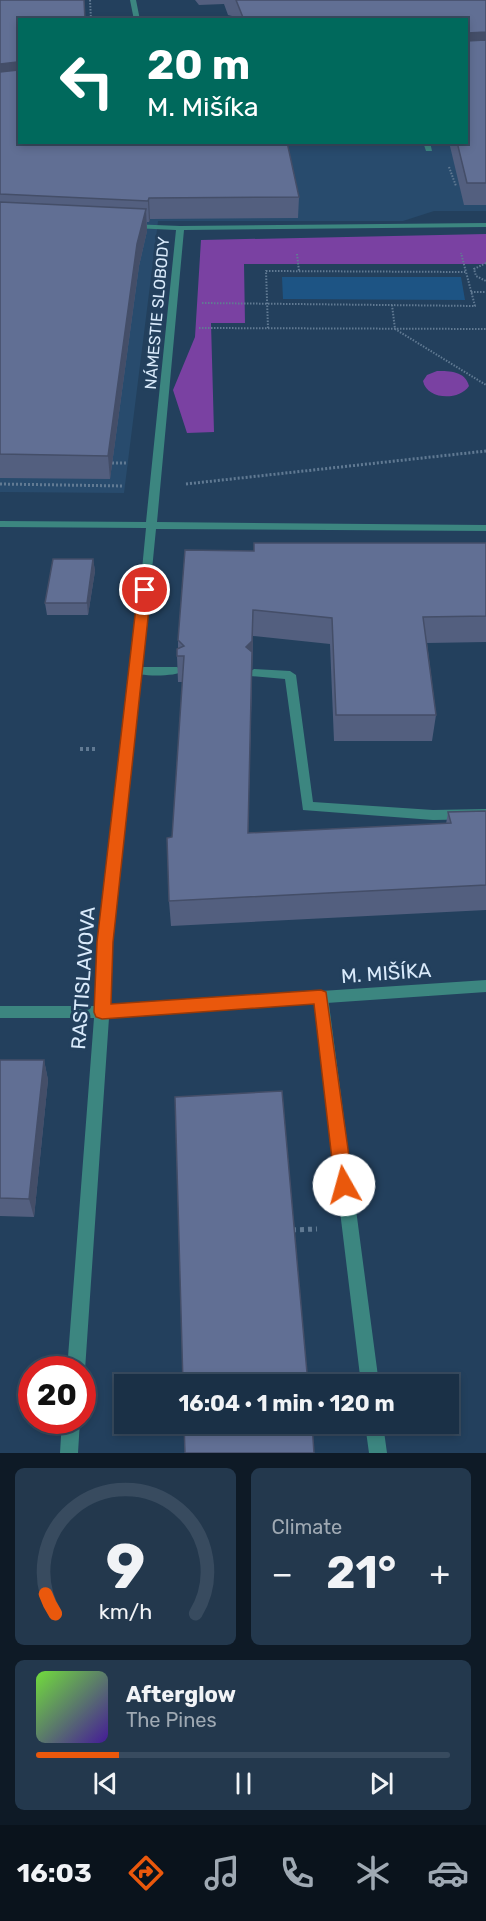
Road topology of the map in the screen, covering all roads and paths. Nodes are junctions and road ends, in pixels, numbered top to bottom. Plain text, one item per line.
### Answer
1 (90, 0) edge
2 (133, 0) edge
3 (91, 18) edge
4 (137, 18) edge
5 (486, 225) edge
6 (124, 226) edge
7 (455, 226) junction
8 (180, 228) junction
9 (486, 263) edge
10 (467, 274) junction
11 (476, 276) junction
12 (486, 281) edge
13 (471, 292) junction
14 (486, 292) edge
15 (173, 303) junction
16 (267, 304) junction
17 (392, 305) junction
18 (206, 328) dead end
19 (268, 328) junction
20 (395, 328) junction
21 (486, 329) edge
22 (486, 385) edge
23 (486, 451) edge
24 (0, 484) edge
25 (156, 487) junction
26 (0, 524) edge
27 (152, 527) junction
28 (486, 528) edge
29 (145, 590) joint
30 (136, 671) junction
31 (177, 671) edge
32 (254, 673) edge
33 (486, 814) edge
34 (486, 986) edge
35 (321, 997) junction
36 (0, 1012) edge
37 (102, 1012) junction
38 (77, 1356) edge
39 (369, 1374) edge
40 (71, 1434) edge
41 (375, 1434) edge
42 (69, 1453) edge
43 (378, 1453) edge

1 - 3 path
2 - 4 street
5 - 7 street, NÁMESTIE SLOBODY
6 - 8 street
7 - 8 street, NÁMESTIE SLOBODY
7 - 10 path
8 - 15 street, NÁMESTIE SLOBODY
9 - 11 path
10 - 11 path
10 - 13 path
10 - 16 path
11 - 12 path
13 - 14 path
13 - 17 path
15 - 16 path
15 - 25 street, NÁMESTIE SLOBODY
16 - 17 path
16 - 19 path
17 - 20 path
18 - 19 path
19 - 20 path
20 - 21 path
20 - 22 path
23 - 25 path
24 - 25 path
25 - 27 street, NÁMESTIE SLOBODY
26 - 27 street
27 - 28 street
27 - 29 street, NÁMESTIE SLOBODY
29 - 30 street, RASTISLAVOVA
30 - 31 street
30 - 37 street, RASTISLAVOVA
32 - 33 street
34 - 35 street, M. MIŠÍKA
35 - 37 street, M. MIŠÍKA
35 - 39 street
36 - 37 street, M. MIŠÍKA
37 - 38 street, RASTISLAVOVA
40 - 42 street
41 - 43 street

